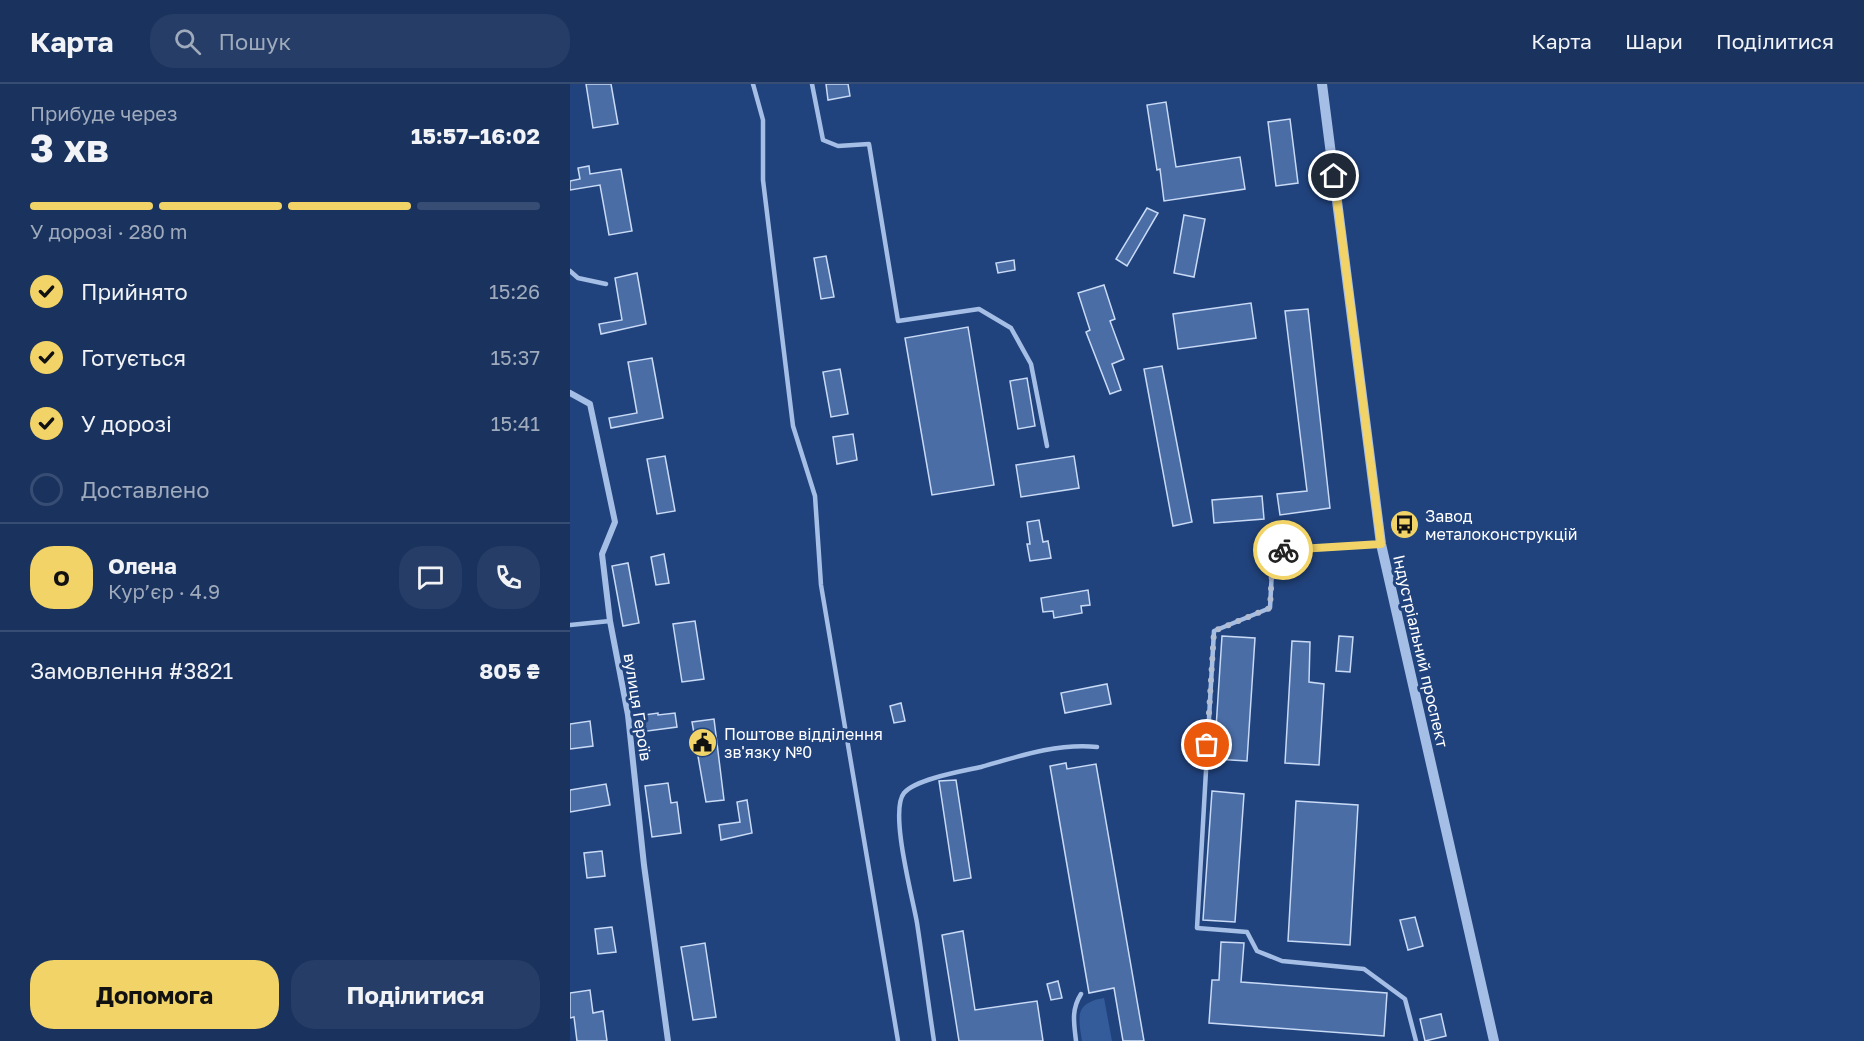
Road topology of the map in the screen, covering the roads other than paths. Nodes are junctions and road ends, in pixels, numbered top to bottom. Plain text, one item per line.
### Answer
1 (753, 84) edge
2 (812, 84) edge
3 (1322, 84) edge
4 (570, 271) edge
5 (606, 284) dead end
6 (570, 393) edge
7 (1047, 446) dead end
8 (1381, 544) junction
9 (610, 621) junction
10 (570, 625) edge
11 (1097, 747) dead end
12 (1081, 994) dead end
13 (668, 1041) edge
14 (898, 1041) edge
15 (934, 1041) edge
16 (1077, 1041) edge
17 (1416, 1041) edge
18 (1494, 1041) edge

1 - 14 lane
2 - 7 lane
3 - 8 street, Індустріальний проспект
4 - 5 lane
6 - 9 street, вулиця Героїв
8 - 17 lane
8 - 18 street, Індустріальний проспект
9 - 10 lane
9 - 13 street, вулиця Героїв
11 - 15 lane
12 - 16 lane

